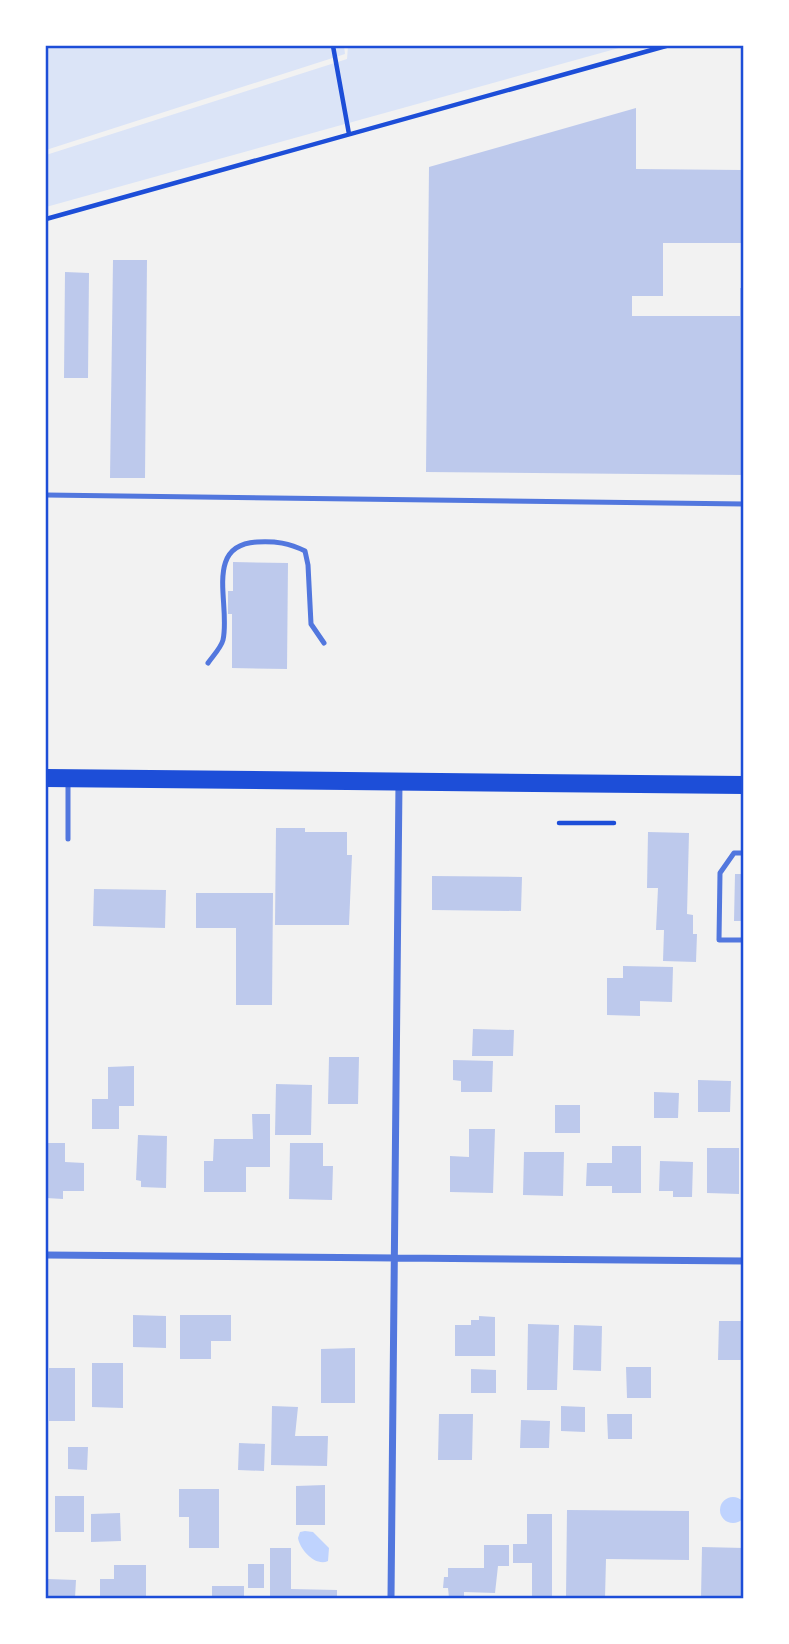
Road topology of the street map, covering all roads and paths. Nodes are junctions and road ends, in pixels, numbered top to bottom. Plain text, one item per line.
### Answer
1 (333, 46) edge
2 (666, 46) edge
3 (349, 134) junction
4 (46, 219) edge
5 (46, 495) edge
6 (744, 504) edge
7 (324, 643) dead end
8 (208, 663) dead end
9 (46, 778) edge
10 (68, 778) junction
11 (399, 782) junction
12 (744, 785) edge
13 (559, 823) dead end
14 (614, 823) dead end
15 (68, 839) dead end
16 (744, 853) edge
17 (744, 940) edge
18 (46, 1255) edge
19 (393, 1257) junction
20 (744, 1261) edge
21 (391, 1598) edge

1 - 3 path
2 - 3 path
3 - 4 path
5 - 6 lane
7 - 8 lane
9 - 10 main road
10 - 11 main road
10 - 15 lane
11 - 12 main road
11 - 19 street
13 - 14 path
16 - 17 lane
18 - 19 street
19 - 20 street
19 - 21 street

